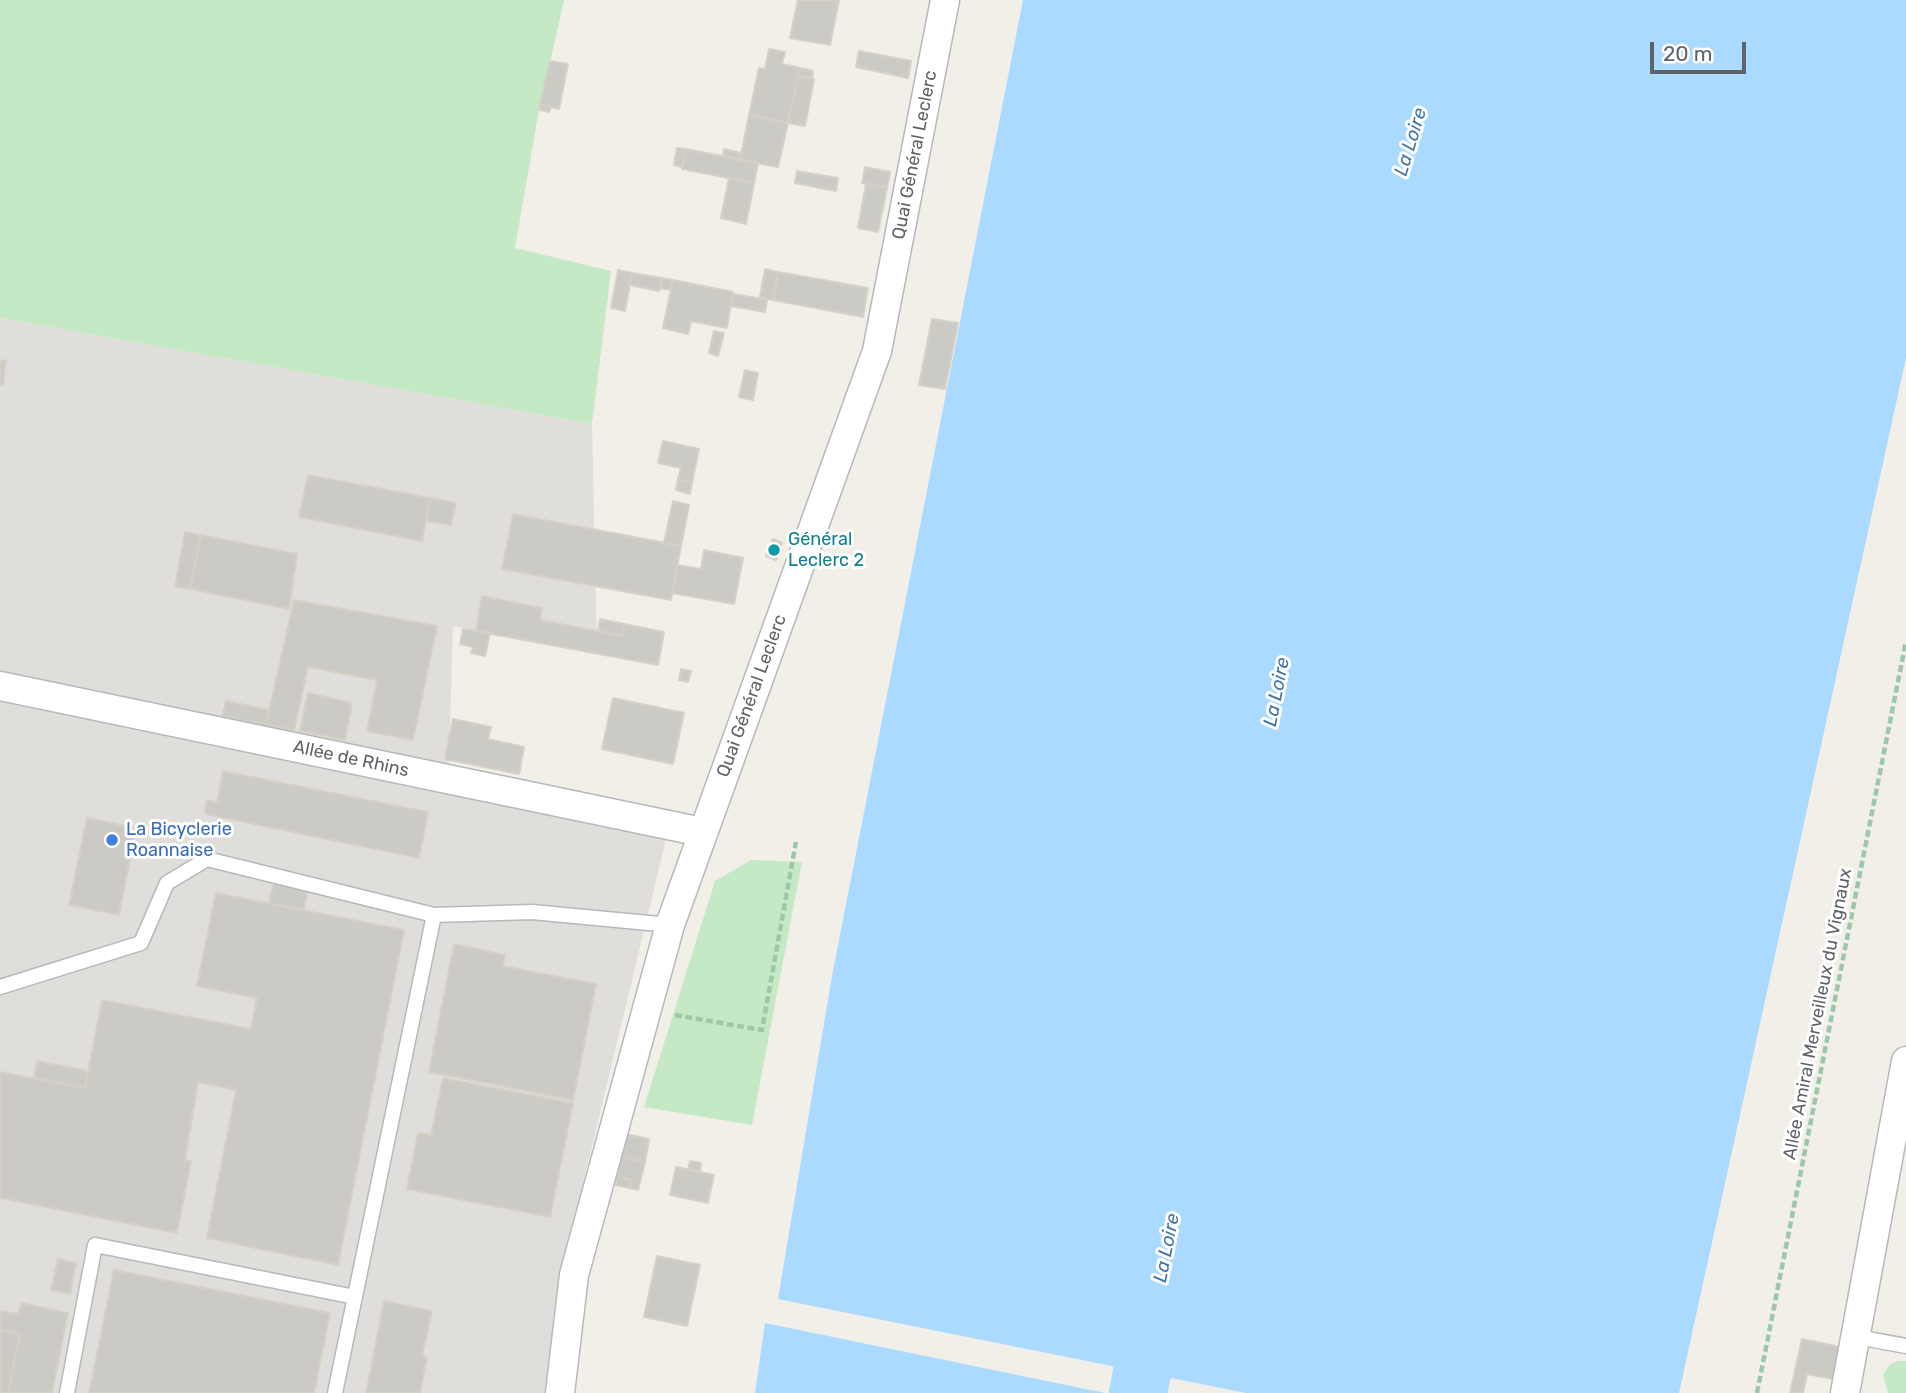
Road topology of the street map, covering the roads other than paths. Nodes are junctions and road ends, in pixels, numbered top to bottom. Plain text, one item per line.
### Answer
1 (945, 0) edge
2 (0, 686) edge
3 (702, 832) junction
4 (433, 915) junction
5 (670, 925) junction
6 (0, 987) edge
7 (1906, 1061) edge
8 (355, 1297) junction
9 (1857, 1337) junction
10 (1906, 1346) edge
11 (68, 1393) edge
12 (335, 1393) edge
13 (560, 1393) edge
14 (1845, 1393) edge

1 - 3 street, Quai Général Leclerc
2 - 3 street, Allée de Rhins
3 - 5 street, Quai Général Leclerc
4 - 5 lane
4 - 6 lane
4 - 8 lane
5 - 13 street, Quai Général Leclerc
7 - 9 street
8 - 11 lane
8 - 12 lane
9 - 10 lane
9 - 14 street

